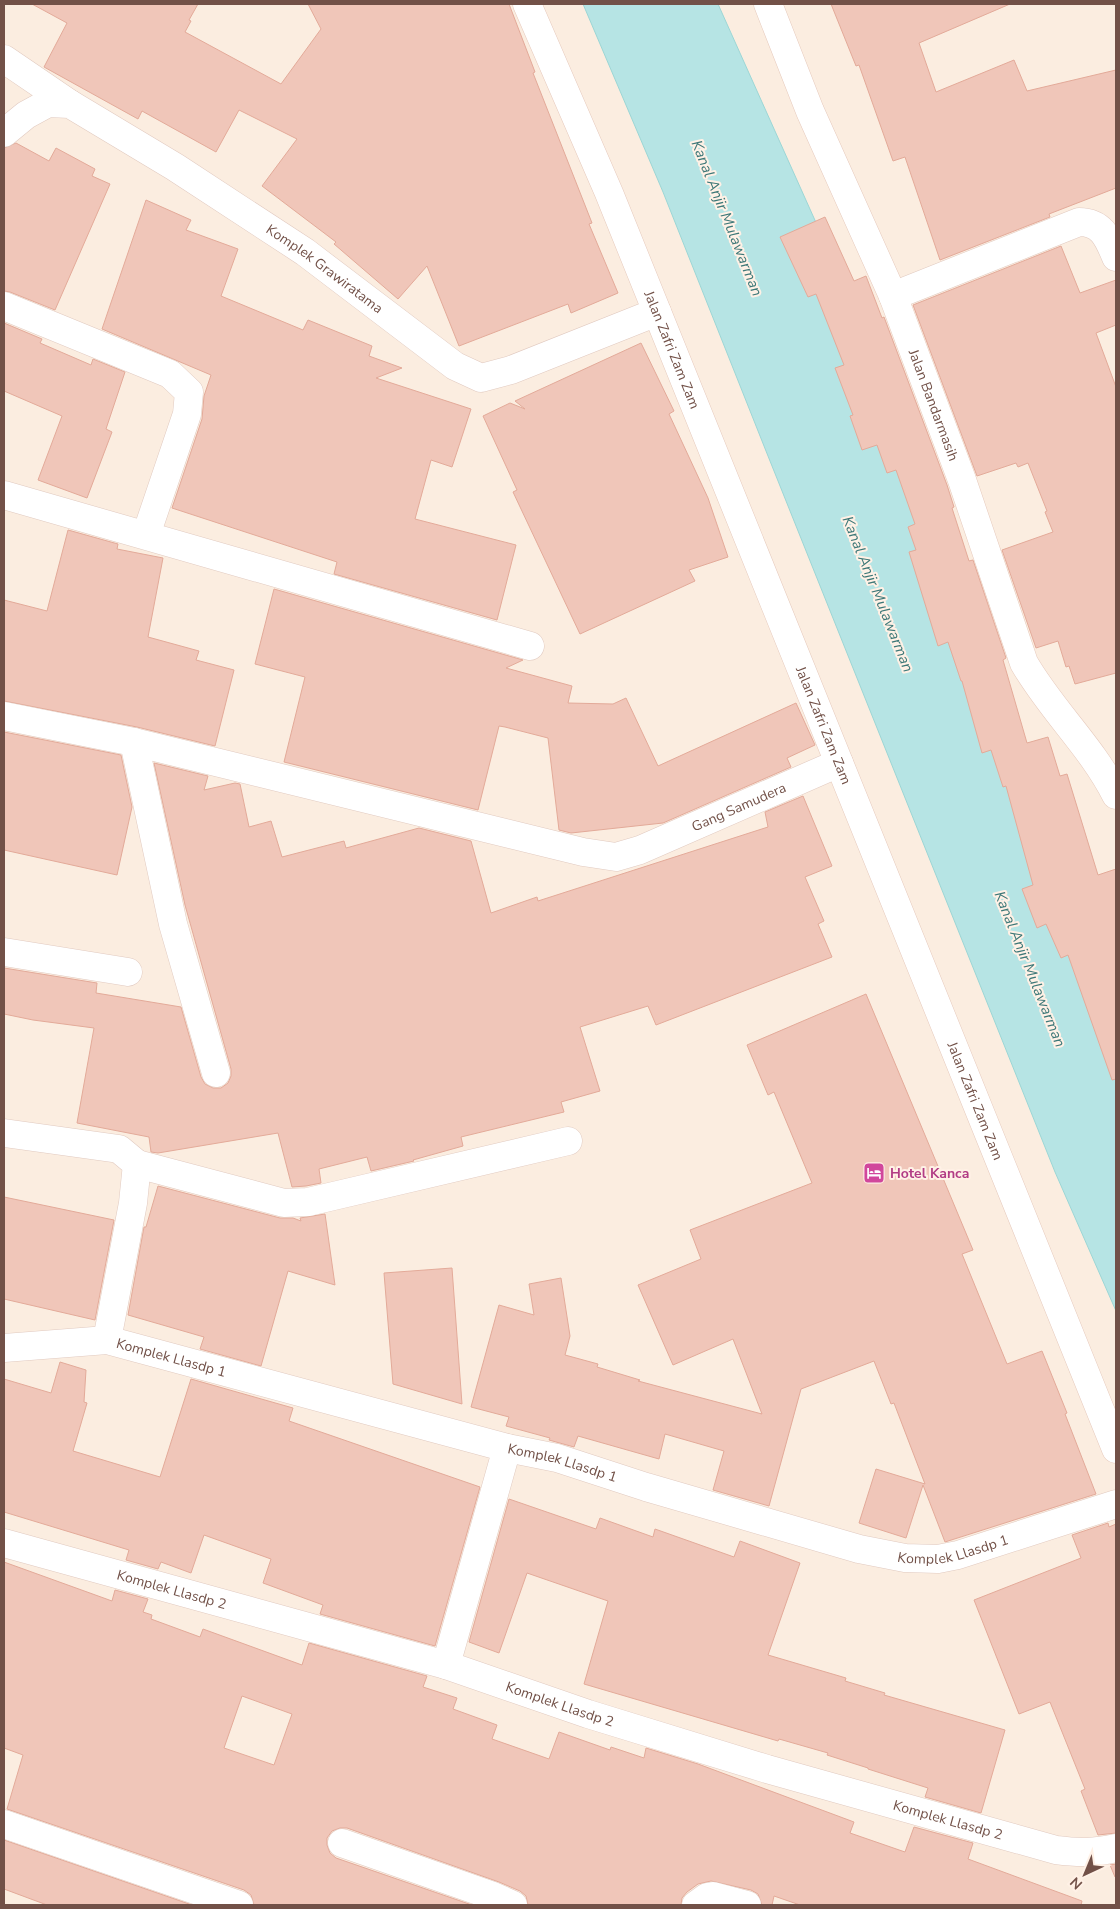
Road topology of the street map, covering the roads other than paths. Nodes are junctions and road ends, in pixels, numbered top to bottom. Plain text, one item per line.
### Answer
1 (527, 4) edge
2 (768, 4) edge
3 (4, 59) edge
4 (70, 104) junction
5 (4, 133) edge
6 (1116, 254) edge
7 (893, 296) junction
8 (4, 306) edge
9 (657, 312) junction
10 (4, 495) edge
11 (146, 535) junction
12 (530, 646) dead end
13 (4, 716) edge
14 (134, 742) junction
15 (839, 763) junction
16 (1116, 795) edge
17 (4, 952) edge
18 (128, 972) dead end
19 (216, 1073) dead end
20 (4, 1133) edge
21 (568, 1141) dead end
22 (137, 1164) junction
23 (107, 1340) junction
24 (4, 1348) edge
25 (507, 1448) junction
26 (1116, 1449) edge
27 (1116, 1504) edge
28 (4, 1543) edge
29 (446, 1665) junction
30 (4, 1824) edge
31 (342, 1844) dead end
32 (1116, 1848) edge
33 (239, 1905) edge
34 (513, 1905) edge
35 (696, 1905) edge
36 (747, 1905) edge

1 - 9 street, Jalan Zafri Zam Zam
2 - 7 street, Jalan Bandarmasih
3 - 4 street, Komplek Grawiratama
4 - 5 street
4 - 9 street, Komplek Grawiratama
6 - 7 street
7 - 16 street, Jalan Bandarmasih
8 - 11 street
9 - 15 street, Jalan Zafri Zam Zam
10 - 11 street
11 - 12 street
13 - 14 street, Gang Samudera
14 - 15 street, Gang Samudera
14 - 19 street
15 - 26 street, Jalan Zafri Zam Zam
17 - 18 street
20 - 22 street
21 - 22 street
22 - 23 street
23 - 24 street, Komplek Llasdp 1
23 - 25 street, Komplek Llasdp 1
25 - 27 street, Komplek Llasdp 1
25 - 29 street
28 - 29 street, Komplek Llasdp 2
29 - 32 street, Komplek Llasdp 2
30 - 33 street
31 - 34 street
35 - 36 street

